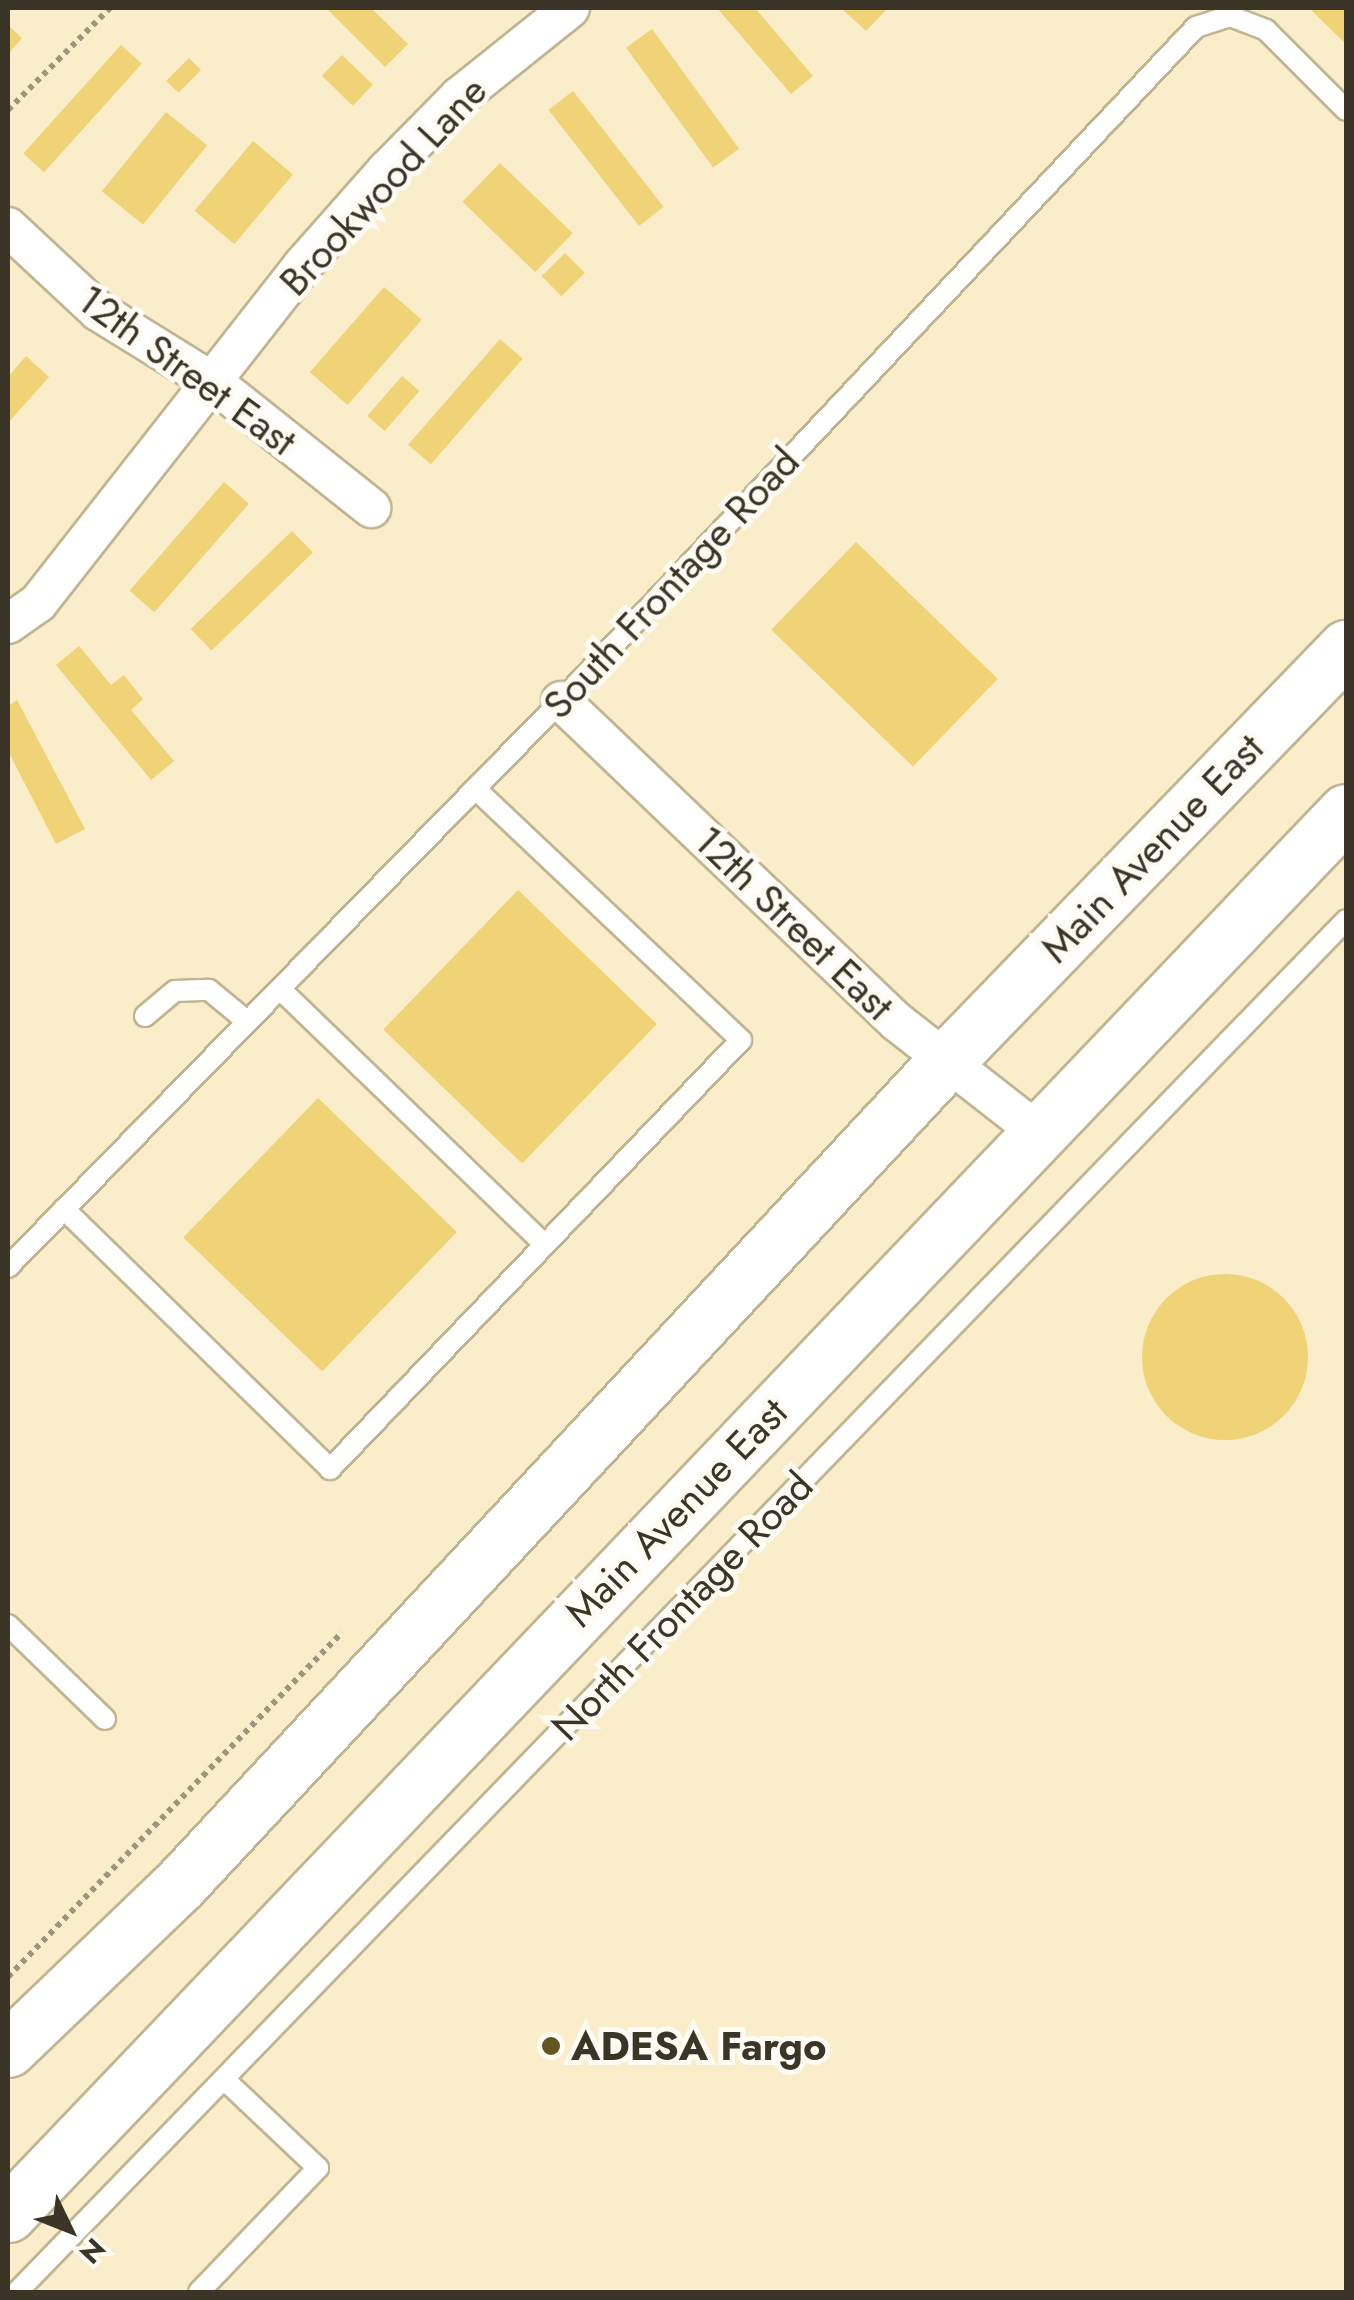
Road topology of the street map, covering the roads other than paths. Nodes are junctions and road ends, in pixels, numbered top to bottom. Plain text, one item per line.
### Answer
1 (570, 8) edge
2 (1346, 110) edge
3 (8, 227) edge
4 (214, 383) junction
5 (370, 508) dead end
6 (8, 624) edge
7 (1346, 648) edge
8 (561, 701) junction
9 (476, 789) junction
10 (1346, 812) edge
11 (1346, 920) edge
12 (280, 989) junction
13 (145, 1016) dead end
14 (248, 1022) junction
15 (947, 1060) junction
16 (1038, 1132) junction
17 (64, 1209) junction
18 (544, 1245) junction
19 (8, 1264) edge
20 (8, 1624) edge
21 (105, 1719) dead end
22 (8, 2049) edge
23 (224, 2078) junction
24 (8, 2214) edge
25 (18, 2292) edge
26 (198, 2292) edge

1 - 4 street, Brookwood Lane
2 - 8 lane, South Frontage Road
3 - 4 street, 12th Street East
4 - 5 street, 12th Street East
4 - 6 street, Brookwood Lane
7 - 15 main road, Main Avenue East
8 - 9 lane, South Frontage Road
8 - 15 street, 12th Street East
9 - 12 lane, South Frontage Road
9 - 18 lane
10 - 16 main road, Main Avenue East
11 - 23 lane, North Frontage Road
12 - 14 lane, South Frontage Road
12 - 18 lane
13 - 14 lane
14 - 17 lane, South Frontage Road
15 - 16 street, 12th Street East
15 - 22 main road, Main Avenue East
16 - 24 main road, Main Avenue East
17 - 18 lane
17 - 19 lane, South Frontage Road
20 - 21 lane
23 - 25 lane, North Frontage Road
23 - 26 lane

